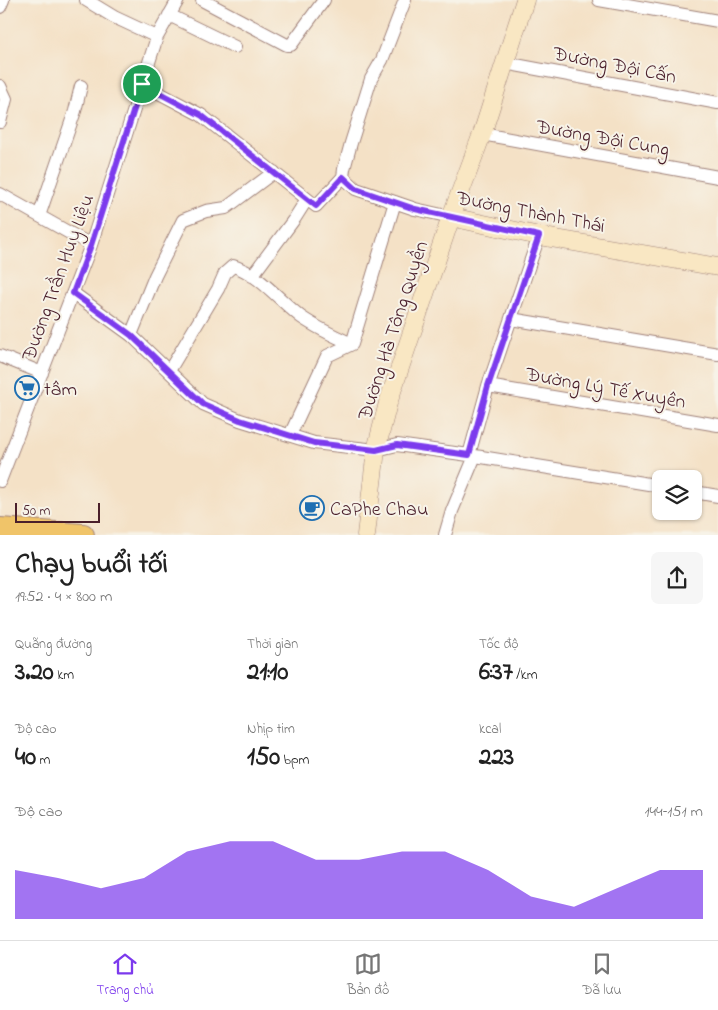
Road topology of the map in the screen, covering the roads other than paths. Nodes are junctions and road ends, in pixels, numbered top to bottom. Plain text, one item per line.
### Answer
1 (3, 0) edge
2 (86, 0) edge
3 (178, 0) edge
4 (202, 0) edge
5 (324, 0) edge
6 (405, 0) edge
7 (525, 0) edge
8 (599, 0) edge
9 (0, 7) edge
10 (170, 15) junction
11 (718, 21) edge
12 (157, 37) junction
13 (234, 47) dead end
14 (505, 63) junction
15 (142, 84) junction
16 (0, 86) edge
17 (82, 86) dead end
18 (718, 103) edge
19 (0, 122) edge
20 (482, 134) junction
21 (274, 172) junction
22 (343, 177) junction
23 (718, 177) edge
24 (0, 194) edge
25 (307, 199) junction
26 (395, 202) junction
27 (39, 216) junction
28 (451, 217) junction
29 (539, 236) junction
30 (91, 245) junction
31 (718, 267) edge
32 (252, 276) junction
33 (73, 293) junction
34 (511, 319) junction
35 (131, 335) junction
36 (352, 344) junction
37 (718, 354) edge
38 (0, 356) edge
39 (169, 371) junction
40 (42, 373) junction
41 (488, 386) junction
42 (718, 425) edge
43 (290, 435) junction
44 (376, 450) junction
45 (472, 455) junction
46 (4, 457) edge
47 (0, 481) edge
48 (652, 485) edge
49 (702, 493) edge
50 (718, 496) edge
51 (0, 529) edge
52 (83, 535) edge
53 (366, 535) edge
54 (445, 535) edge

1 - 9 street
2 - 12 street
3 - 10 street, Đường Trần Huy Liệu
4 - 5 street
6 - 22 street
7 - 14 street, Đường Hà Tông Quyền
8 - 11 street
10 - 12 street, Đường Trần Huy Liệu
10 - 13 street
12 - 15 street, Đường Trần Huy Liệu
14 - 18 street, Đường Đội Cấn
14 - 20 street, Đường Hà Tông Quyền
15 - 21 street
15 - 30 street, Đường Trần Huy Liệu
16 - 19 street
17 - 27 street
20 - 23 street, Đường Đội Cung
20 - 28 street, Đường Hà Tông Quyền
21 - 25 street
21 - 35 street
22 - 25 street
22 - 26 street, Đường Thành Thái
24 - 27 street
25 - 32 street
26 - 28 street, Đường Thành Thái
26 - 36 street
27 - 30 street
28 - 29 street, Đường Thành Thái
28 - 44 street, Đường Hà Tông Quyền
29 - 31 street, Đường Thành Thái
29 - 34 street
30 - 33 street, Đường Trần Huy Liệu
32 - 36 street
32 - 39 street
33 - 35 street
33 - 40 street, Đường Trần Huy Liệu
34 - 37 street
34 - 41 street
35 - 39 street
36 - 43 street
38 - 40 street
39 - 43 street
40 - 46 street, Đường Trần Huy Liệu
41 - 42 street, Đường Lý Tế Xuyên
41 - 45 street
43 - 44 street
44 - 45 street
44 - 53 street, Đường Hà Tông Quyền
45 - 48 street
45 - 54 street
46 - 47 street, Đường Trần Huy Liệu
49 - 50 street
51 - 52 highway

